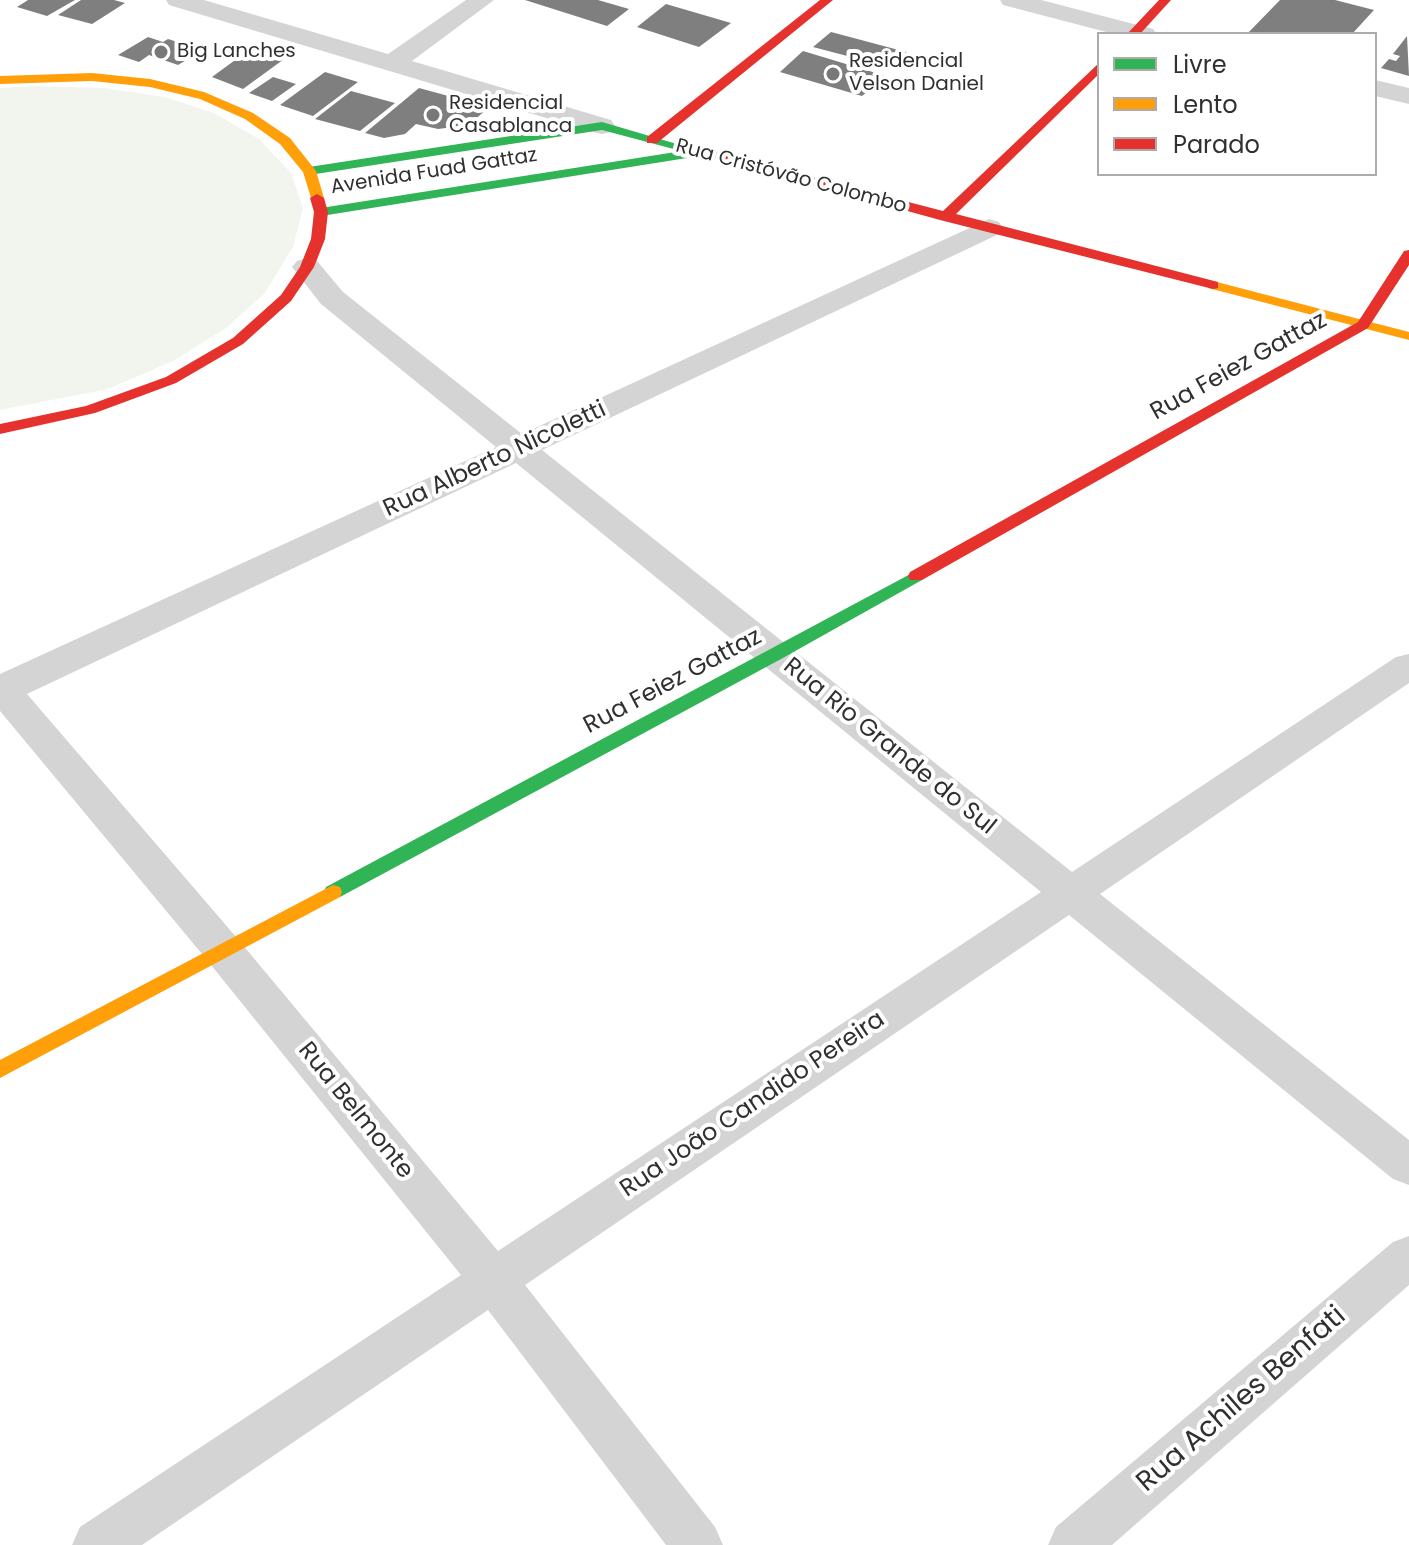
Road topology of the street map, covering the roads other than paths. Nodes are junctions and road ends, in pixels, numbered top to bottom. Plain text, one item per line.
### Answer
1 (178, 0) edge
2 (482, 0) edge
3 (827, 0) edge
4 (1012, 0) edge
5 (1165, 0) edge
6 (1133, 32) edge
7 (1138, 32) edge
8 (393, 63) junction
9 (1097, 69) edge
10 (0, 80) edge
11 (1377, 88) edge
12 (1409, 96) edge
13 (602, 126) junction
14 (652, 140) junction
15 (695, 152) junction
16 (309, 171) junction
17 (321, 212) junction
18 (945, 217) junction
19 (989, 228) junction
20 (1409, 254) edge
21 (307, 267) junction
22 (286, 298) junction
23 (332, 298) junction
24 (1363, 325) junction
25 (1409, 336) edge
26 (0, 429) edge
27 (519, 449) junction
28 (775, 655) junction
29 (1409, 666) edge
30 (1, 690) edge
31 (1070, 893) junction
32 (222, 949) junction
33 (0, 1070) edge
34 (1409, 1166) edge
35 (1409, 1256) edge
36 (493, 1280) junction
37 (98, 1545) edge
38 (697, 1545) edge
39 (1074, 1545) edge

1 - 8 street, Rua Cristóvão Colombo
2 - 8 street
3 - 14 main road
4 - 6 street
5 - 7 main road
8 - 13 street, Rua Cristóvão Colombo
9 - 18 main road
10 - 16 main road
11 - 12 street
13 - 14 main road, Rua Cristóvão Colombo
13 - 16 main road, Avenida Fuad Gattaz
14 - 15 main road, Rua Cristóvão Colombo
15 - 17 main road, Avenida Fuad Gattaz
15 - 18 main road, Rua Cristóvão Colombo
16 - 17 main road
17 - 21 main road
18 - 19 main road, Rua Cristóvão Colombo
19 - 24 main road, Rua Cristóvão Colombo
19 - 27 street, Rua Alberto Nicoletti
20 - 24 main road
21 - 22 main road
21 - 23 street, Rua Rio Grande do Sul
22 - 23 street
22 - 26 main road
23 - 27 street, Rua Rio Grande do Sul
24 - 25 main road, Rua Cristóvão Colombo
24 - 28 main road, Rua Feiez Gattaz
27 - 28 street, Rua Rio Grande do Sul
27 - 30 street, Rua Alberto Nicoletti
28 - 31 street, Rua Rio Grande do Sul
28 - 32 main road, Rua Feiez Gattaz
29 - 31 street, Rua João Candido Pereira
30 - 32 street, Rua Belmonte
31 - 34 street, Rua Rio Grande do Sul
31 - 36 street, Rua João Candido Pereira
32 - 33 main road, Rua Feiez Gattaz
32 - 36 street, Rua Belmonte
35 - 39 street, Rua Achiles Benfati
36 - 37 street, Rua João Candido Pereira
36 - 38 street, Rua Belmonte

